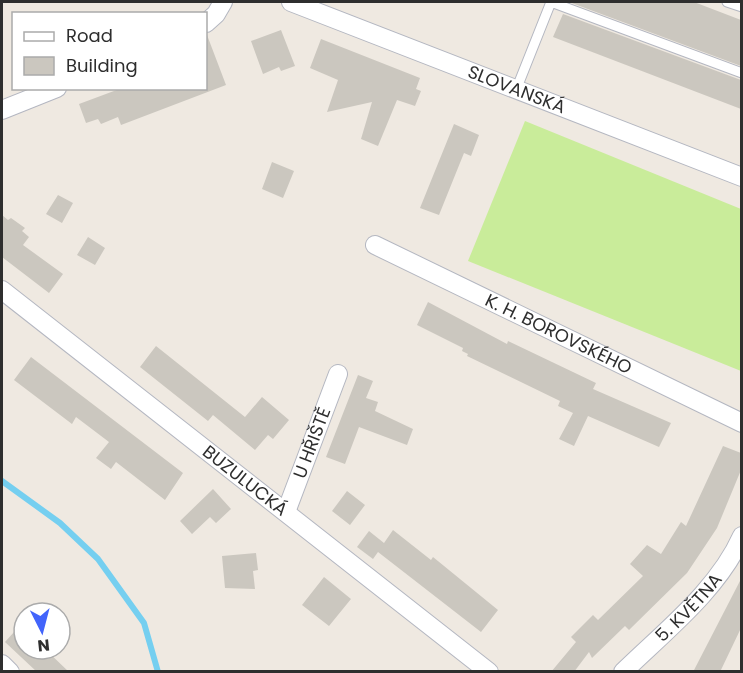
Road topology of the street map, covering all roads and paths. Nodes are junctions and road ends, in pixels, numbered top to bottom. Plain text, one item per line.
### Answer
1 (223, 2) edge
2 (291, 2) edge
3 (551, 2) edge
4 (727, 2) edge
5 (741, 7) edge
6 (207, 22) edge
7 (741, 73) edge
8 (52, 90) edge
9 (516, 90) junction
10 (2, 110) edge
11 (741, 177) edge
12 (375, 245) dead end
13 (2, 290) edge
14 (338, 374) dead end
15 (741, 423) edge
16 (286, 512) junction
17 (741, 536) edge
18 (2, 664) edge
19 (10, 672) edge
20 (489, 672) edge
21 (623, 672) edge

1 - 6 street
2 - 9 street, SLOVANSKÁ
3 - 7 lane
3 - 9 lane
4 - 5 lane
8 - 10 street
9 - 11 street, SLOVANSKÁ
12 - 15 street, K. H. BOROVSKÉHO
13 - 16 street, BUZULUCKÁ
14 - 16 street, U HŘIŠTĚ
16 - 20 street, BUZULUCKÁ
17 - 21 street, 5. KVĚTNA
18 - 19 street

